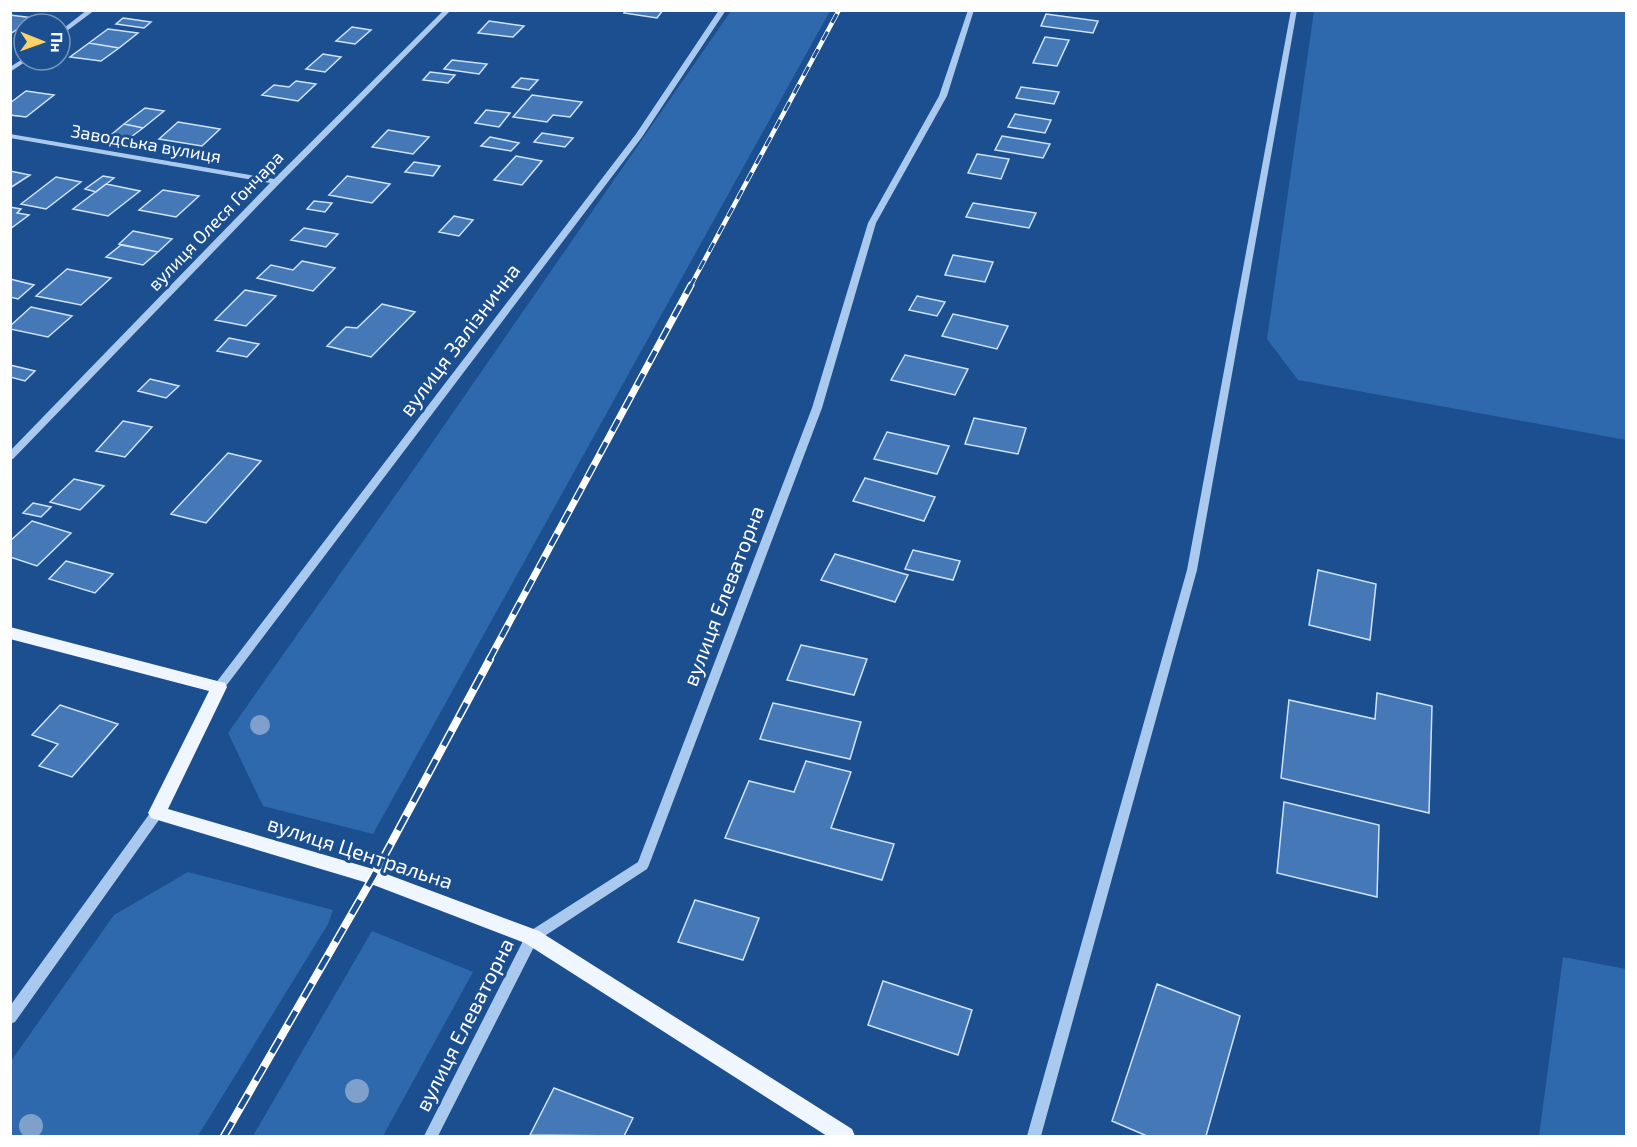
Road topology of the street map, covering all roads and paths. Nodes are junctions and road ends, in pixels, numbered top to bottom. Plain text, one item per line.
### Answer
1 (92, 10) edge
2 (448, 10) edge
3 (723, 10) edge
4 (971, 10) edge
5 (1294, 10) edge
6 (72, 25) edge
7 (10, 136) edge
8 (276, 182) junction
9 (10, 457) edge
10 (10, 633) edge
11 (219, 687) junction
12 (156, 813) junction
13 (531, 937) junction
14 (10, 1018) edge
15 (431, 1137) edge
16 (845, 1137) edge
17 (1034, 1137) edge

1 - 6 street
2 - 8 street, вулиця Олеся Гончара
3 - 11 street, вулиця Залізнична
4 - 13 street, вулиця Елеваторна
5 - 17 street
7 - 8 street, Заводська вулиця
8 - 9 street, вулиця Олеся Гончара
10 - 11 main road
11 - 12 main road
12 - 13 main road, вулиця Центральна
12 - 14 street
13 - 15 street, вулиця Елеваторна
13 - 16 main road, вулиця Центральна

